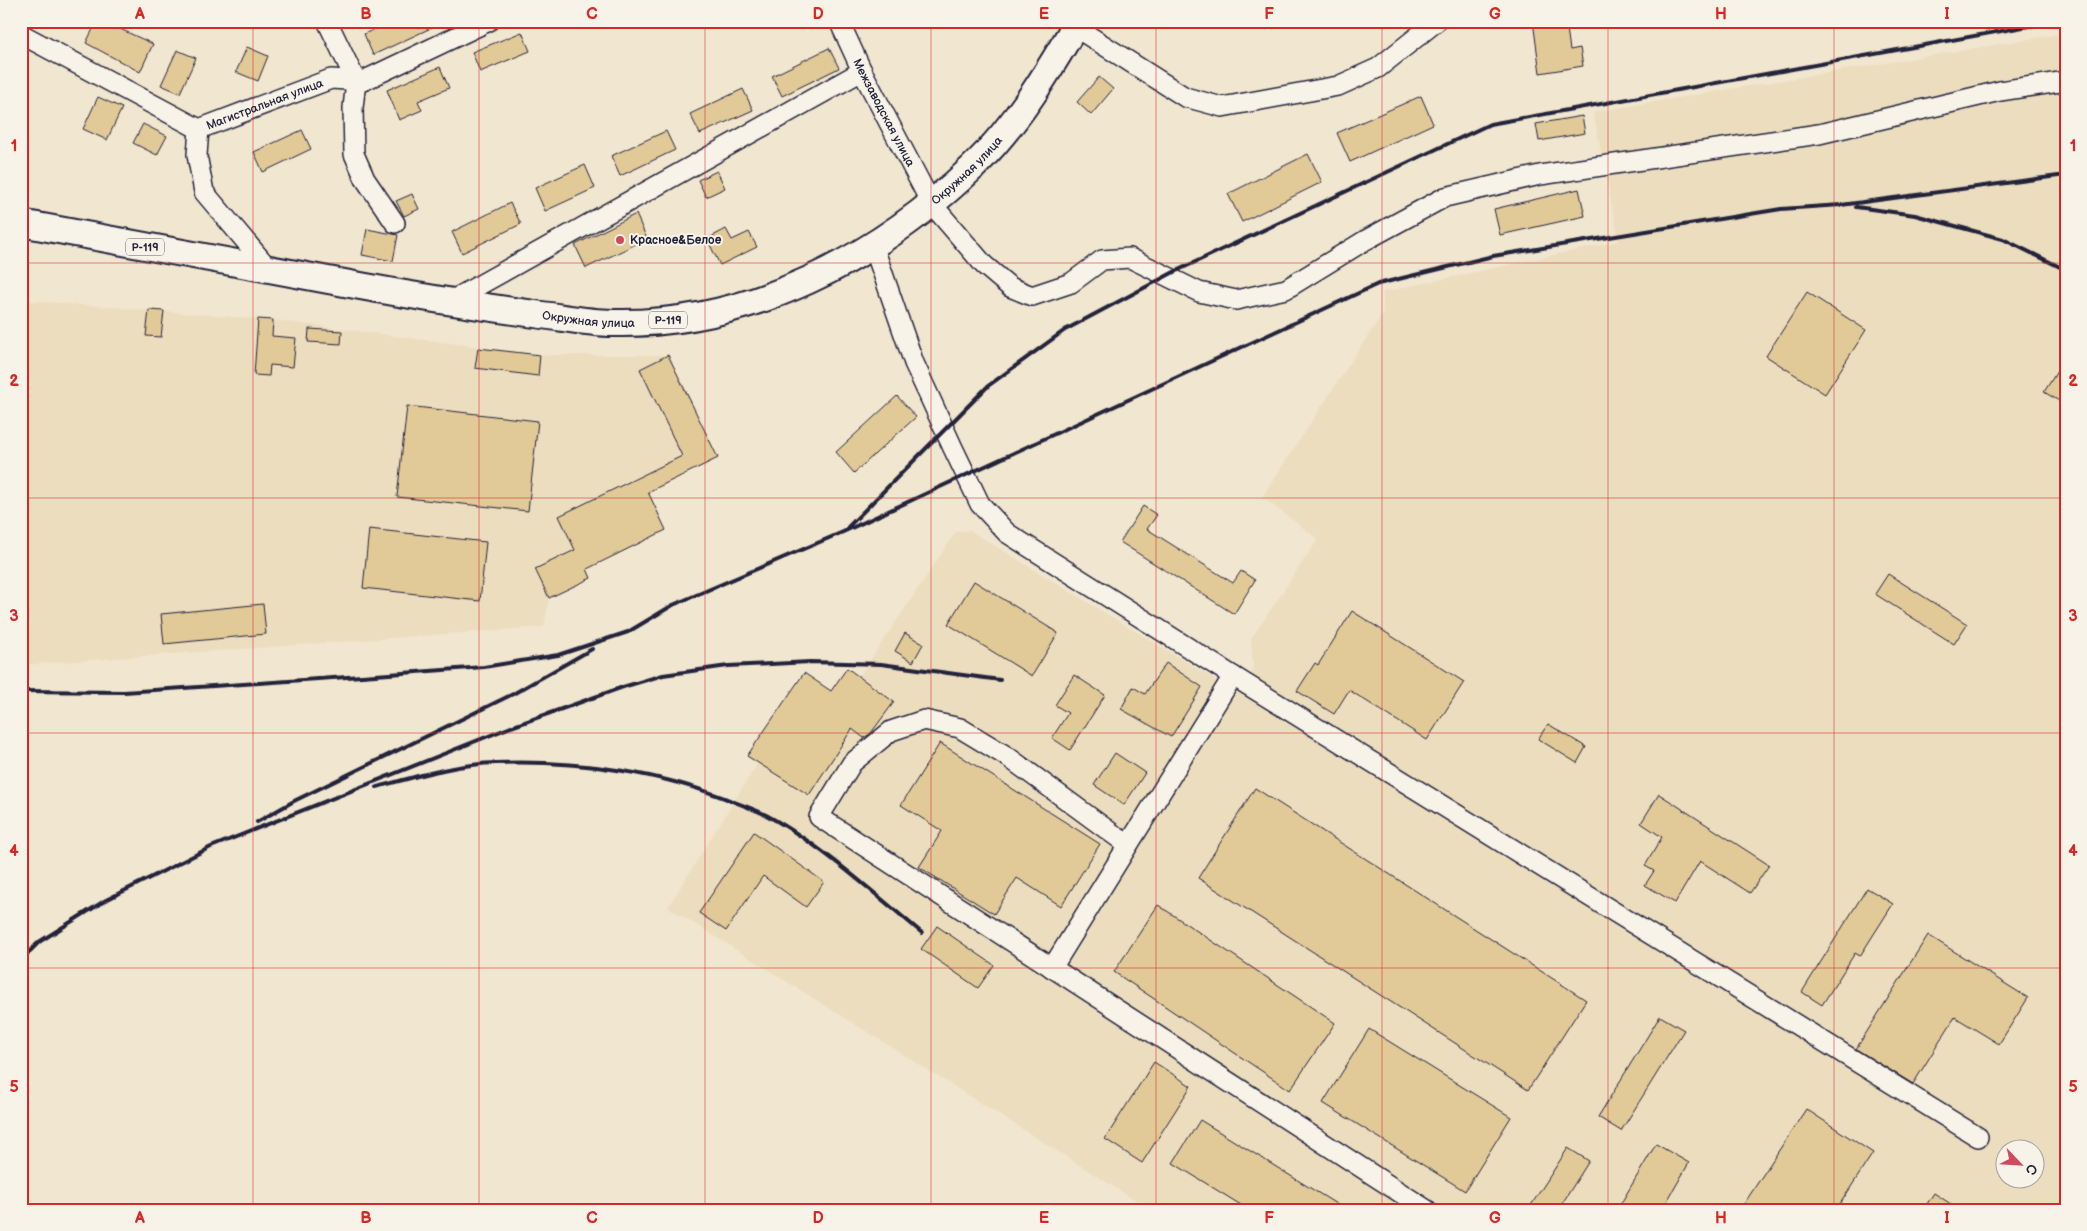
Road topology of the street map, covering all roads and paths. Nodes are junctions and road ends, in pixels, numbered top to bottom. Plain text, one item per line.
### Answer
1 (327, 21) edge
2 (489, 21) edge
3 (839, 21) edge
4 (1437, 21) edge
5 (1076, 24) edge
6 (21, 34) edge
7 (862, 72) junction
8 (356, 81) junction
9 (2066, 81) edge
10 (199, 129) junction
11 (931, 203) junction
12 (21, 223) edge
13 (395, 223) dead end
14 (873, 245) junction
15 (269, 269) junction
16 (449, 302) junction
17 (1233, 676) junction
18 (1128, 845) junction
19 (1052, 968) junction
20 (1978, 1137) dead end
21 (1427, 1210) edge

1 - 8 street
2 - 8 street, Магистральная улица
3 - 7 street, Межзаводская улица
4 - 5 street
5 - 11 highway, Окружная улица / Р-119
6 - 10 street, Магистральная улица
7 - 11 street, Межзаводская улица
7 - 16 street
8 - 10 street, Магистральная улица
8 - 13 street
9 - 11 street, Межзаводская улица
10 - 15 street
11 - 14 highway, Окружная улица / Р-119
12 - 15 highway, Окружная улица / Р-119
14 - 16 highway, Окружная улица / Р-119
14 - 17 street
15 - 16 highway, Окружная улица / Р-119
17 - 18 street
17 - 20 street
18 - 19 street
18 - 19 street
19 - 21 street

